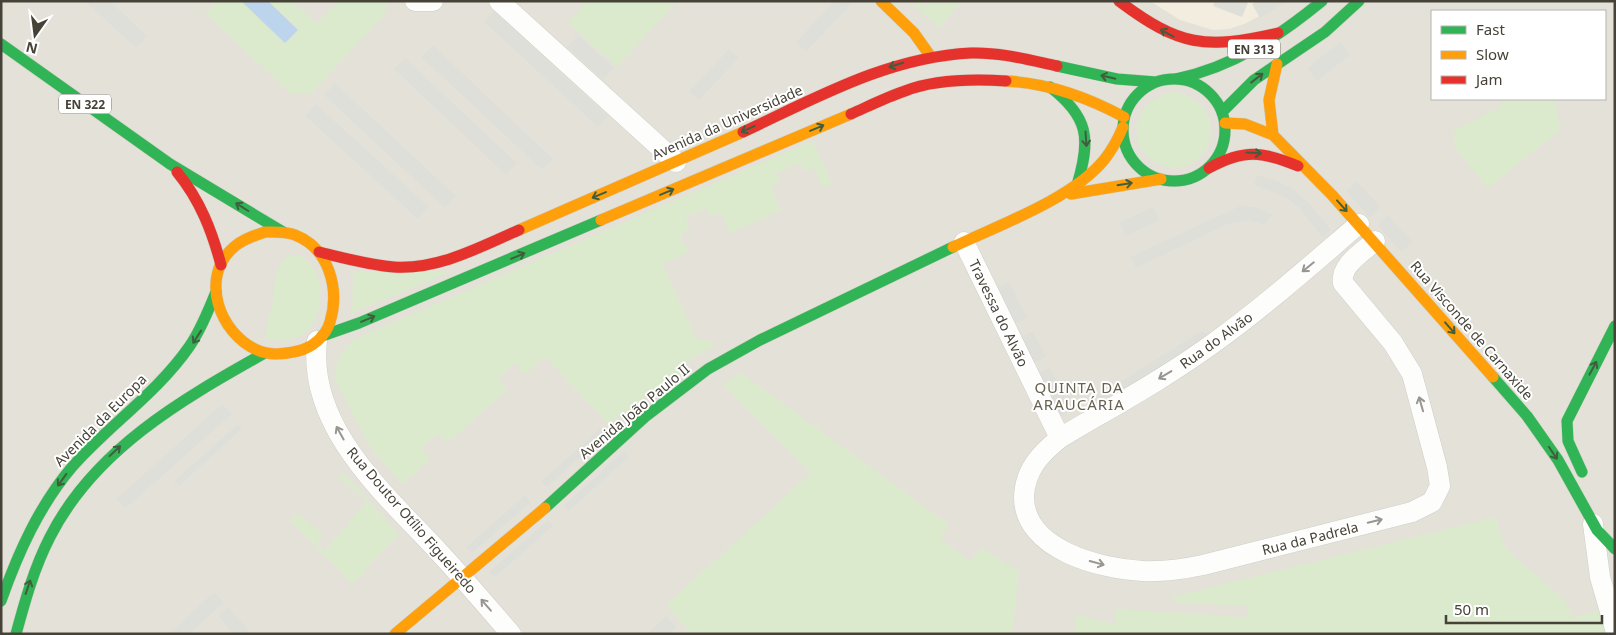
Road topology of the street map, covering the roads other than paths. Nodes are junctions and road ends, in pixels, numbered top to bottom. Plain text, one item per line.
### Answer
1 (415, 1) edge
2 (433, 1) edge
3 (499, 1) edge
4 (881, 1) edge
5 (1119, 1) edge
6 (1322, 1) edge
7 (1359, 1) edge
8 (1282, 32) junction
9 (2, 46) edge
10 (931, 57) junction
11 (1277, 64) junction
12 (1176, 79) junction
13 (1156, 82) junction
14 (1050, 87) junction
15 (1224, 117) junction
16 (1123, 122) junction
17 (1273, 135) junction
18 (676, 162) junction
19 (170, 164) junction
20 (1209, 168) junction
21 (1309, 171) junction
22 (1161, 180) junction
23 (1077, 185) junction
24 (1060, 196) junction
25 (1359, 224) junction
26 (283, 232) junction
27 (964, 242) junction
28 (1375, 242) junction
29 (319, 252) junction
30 (221, 265) junction
31 (216, 292) junction
32 (1615, 326) edge
33 (320, 339) junction
34 (262, 354) junction
35 (1572, 410) junction
36 (1531, 422) junction
37 (1060, 438) junction
38 (1590, 486) dead end
39 (1593, 524) junction
40 (1615, 549) edge
41 (1615, 568) edge
42 (461, 577) junction
43 (1602, 587) junction
44 (1, 601) edge
45 (1615, 629) edge
46 (16, 634) edge
47 (395, 634) edge
48 (511, 634) edge

1 - 2 street
3 - 18 street
4 - 10 main road
8 -> 5 main road
6 - 8 main road, EN 313
7 - 11 main road
8 - 12 main road, EN 313
9 - 19 main road, EN 322
13 -> 10 main road, Avenida da Universidade
10 -> 18 main road, Avenida da Universidade
15 -> 11 main road
11 - 17 main road
12 - 13 main road, EN 313
12 - 15 main road, EN 313
13 - 16 main road, EN 313
14 - 16 main road
14 -> 23 main road
33 -> 14 main road
15 - 17 main road
15 - 20 main road
16 - 22 main road
16 - 23 main road
17 - 21 main road, Rua Visconde de Carnaxide
18 -> 29 main road, Avenida da Universidade
26 -> 19 main road, EN 322
19 - 30 main road, EN 322
20 -> 21 main road
20 - 22 main road
21 -> 25 main road, Rua Visconde de Carnaxide
24 -> 22 main road
23 - 24 main road
24 - 27 main road, Avenida João Paulo II
25 - 28 main road, Rua Visconde de Carnaxide
25 -> 37 street, Rua do Alvão
26 - 29 main road, EN 322
26 - 30 main road, EN 322
27 - 37 street, Travessa do Alvão
27 - 42 main road, Avenida João Paulo II
28 -> 36 main road, Rua Visconde de Carnaxide
37 -> 28 street, Rua da Padrela
29 - 33 main road, EN 322
30 - 31 main road, EN 322
31 - 34 main road, EN 322
31 -> 44 main road, Avenida da Europa
35 -> 32 main road
33 - 34 main road, EN 322
42 -> 33 street, Rua Doutor Otílio Figueiredo
46 -> 34 main road
35 - 36 main road
35 - 38 main road
36 -> 39 main road, Rua Visconde de Carnaxide
39 - 40 main road, Rua Visconde de Carnaxide
39 - 43 street
41 - 43 street
42 - 47 main road, Avenida João Paulo II
48 -> 42 street, Rua Doutor Otílio Figueiredo
43 - 45 street

